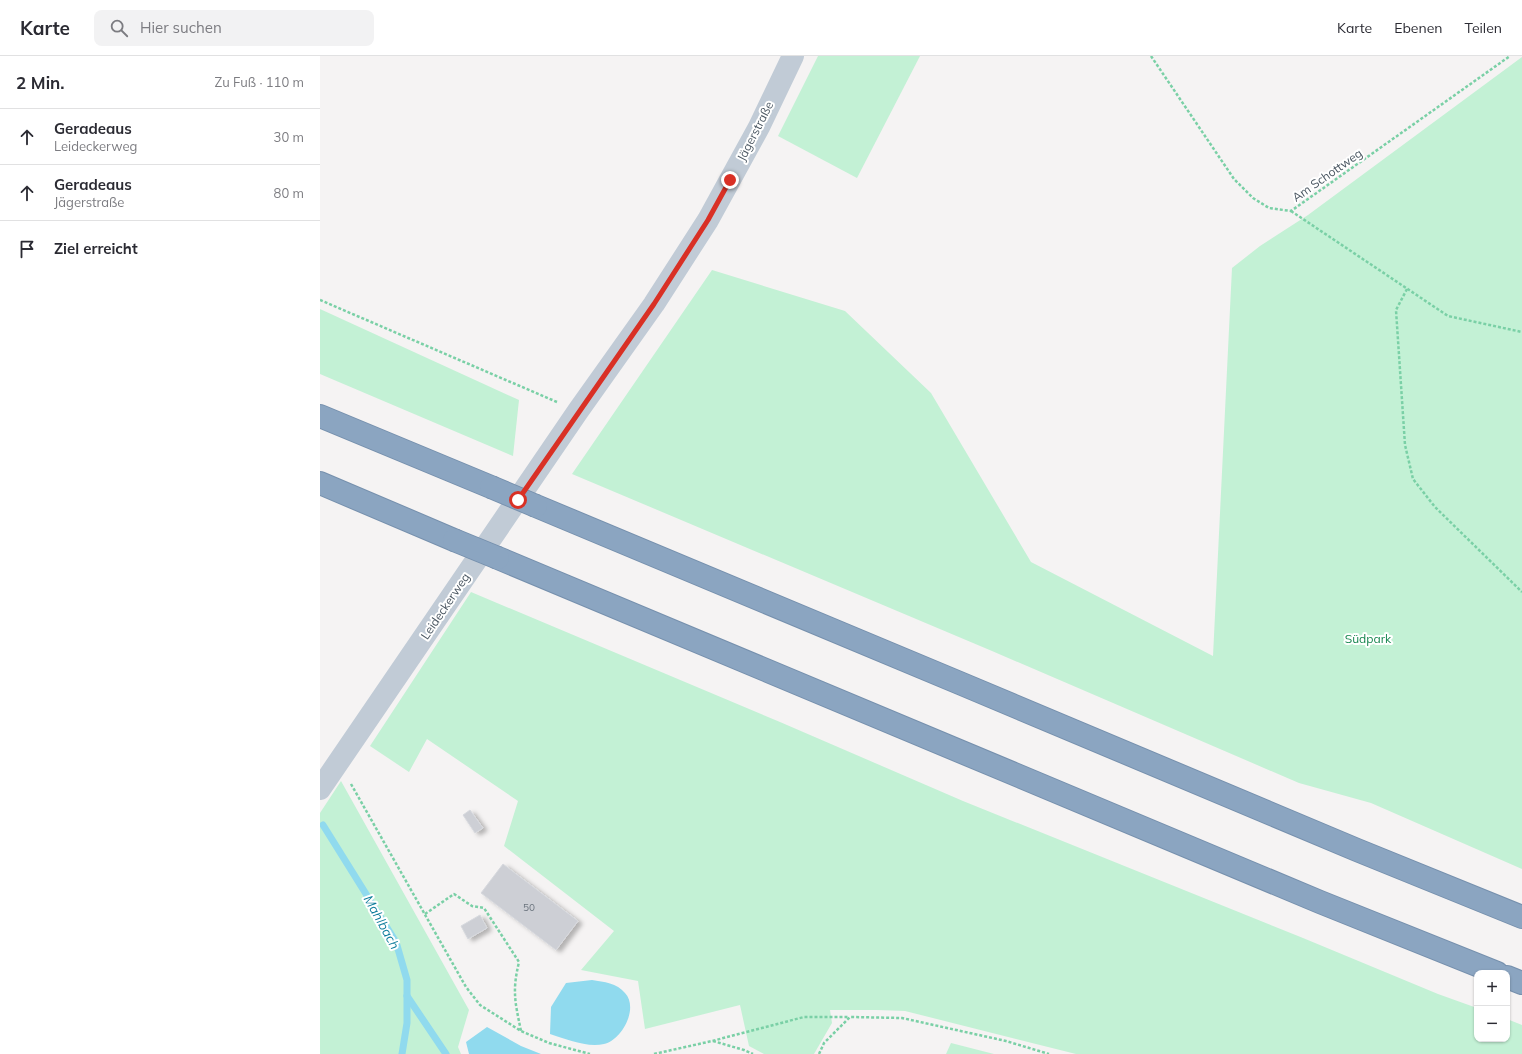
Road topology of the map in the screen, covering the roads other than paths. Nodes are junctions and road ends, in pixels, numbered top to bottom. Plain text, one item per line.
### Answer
1 (792, 56) edge
2 (320, 416) edge
3 (574, 417) joint
4 (320, 483) edge
5 (320, 789) edge
6 (1522, 917) edge
7 (1490, 970) edge
8 (1510, 978) edge
9 (1522, 983) edge

1 - 3 street, Jägerstraße
2 - 6 highway, bridge
3 - 5 street, Leideckerweg
4 - 7 highway, bridge
8 - 9 highway

